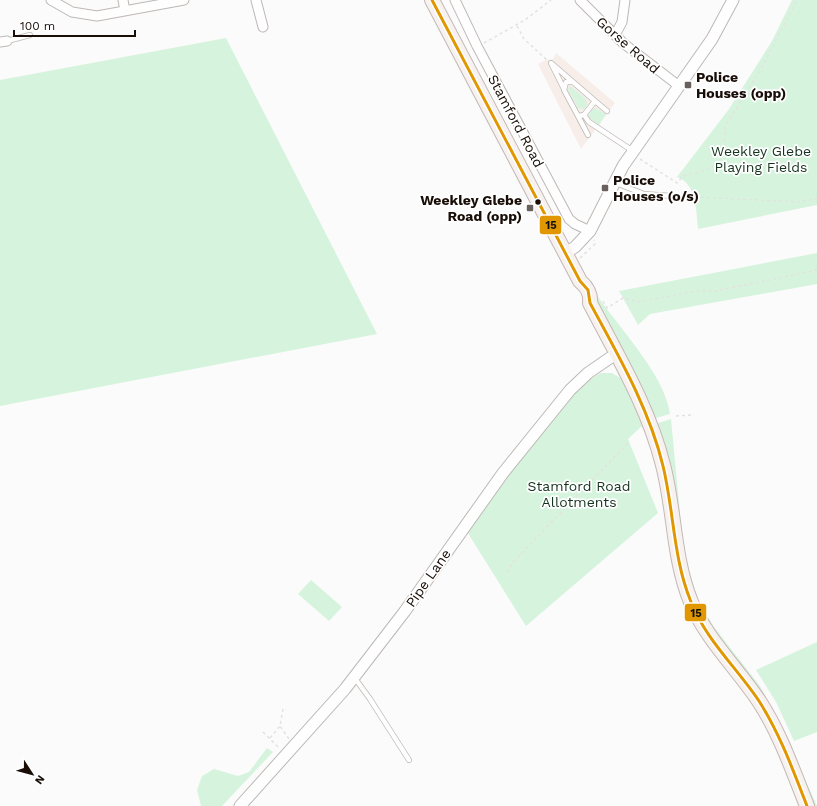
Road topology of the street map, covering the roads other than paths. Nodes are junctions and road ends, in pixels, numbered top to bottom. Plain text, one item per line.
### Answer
1 (51, 0) edge
2 (123, 0) edge
3 (184, 0) edge
4 (256, 0) edge
5 (432, 0) edge
6 (456, 0) edge
7 (580, 0) edge
8 (625, 0) edge
9 (733, 0) edge
10 (142, 4) edge
11 (125, 11) junction
12 (263, 27) dead end
13 (30, 35) dead end
14 (614, 35) junction
15 (3, 42) edge
16 (573, 82) junction
17 (679, 86) junction
18 (564, 90) junction
19 (595, 100) junction
20 (607, 111) dead end
21 (584, 115) junction
22 (578, 116) junction
23 (588, 135) dead end
24 (636, 155) junction
25 (613, 182) junction
26 (672, 196) road end
27 (590, 231) junction
28 (571, 256) junction
29 (617, 353) junction
30 (354, 677) junction
31 (409, 760) dead end
32 (240, 806) edge
33 (807, 806) edge

1 - 11 street
2 - 11 street
3 - 10 street
4 - 12 street
5 - 28 main road, Stamford Road
6 - 27 street, Stamford Road
7 - 14 street, Gorse Road
8 - 14 street
9 - 17 street
10 - 11 street
13 - 15 lane
14 - 17 street, Gorse Road
16 - 18 lane
16 - 18 lane
16 - 19 lane
17 - 24 street
18 - 22 lane
19 - 20 lane
19 - 21 lane
21 - 22 lane
21 - 24 lane
22 - 23 lane
24 - 25 street
25 - 26 lane
25 - 27 street
27 - 28 street
28 - 29 main road, Stamford Road
29 - 30 street, Pipe Lane
29 - 33 main road, Stamford Road
30 - 31 lane
30 - 32 street, Pipe Lane

